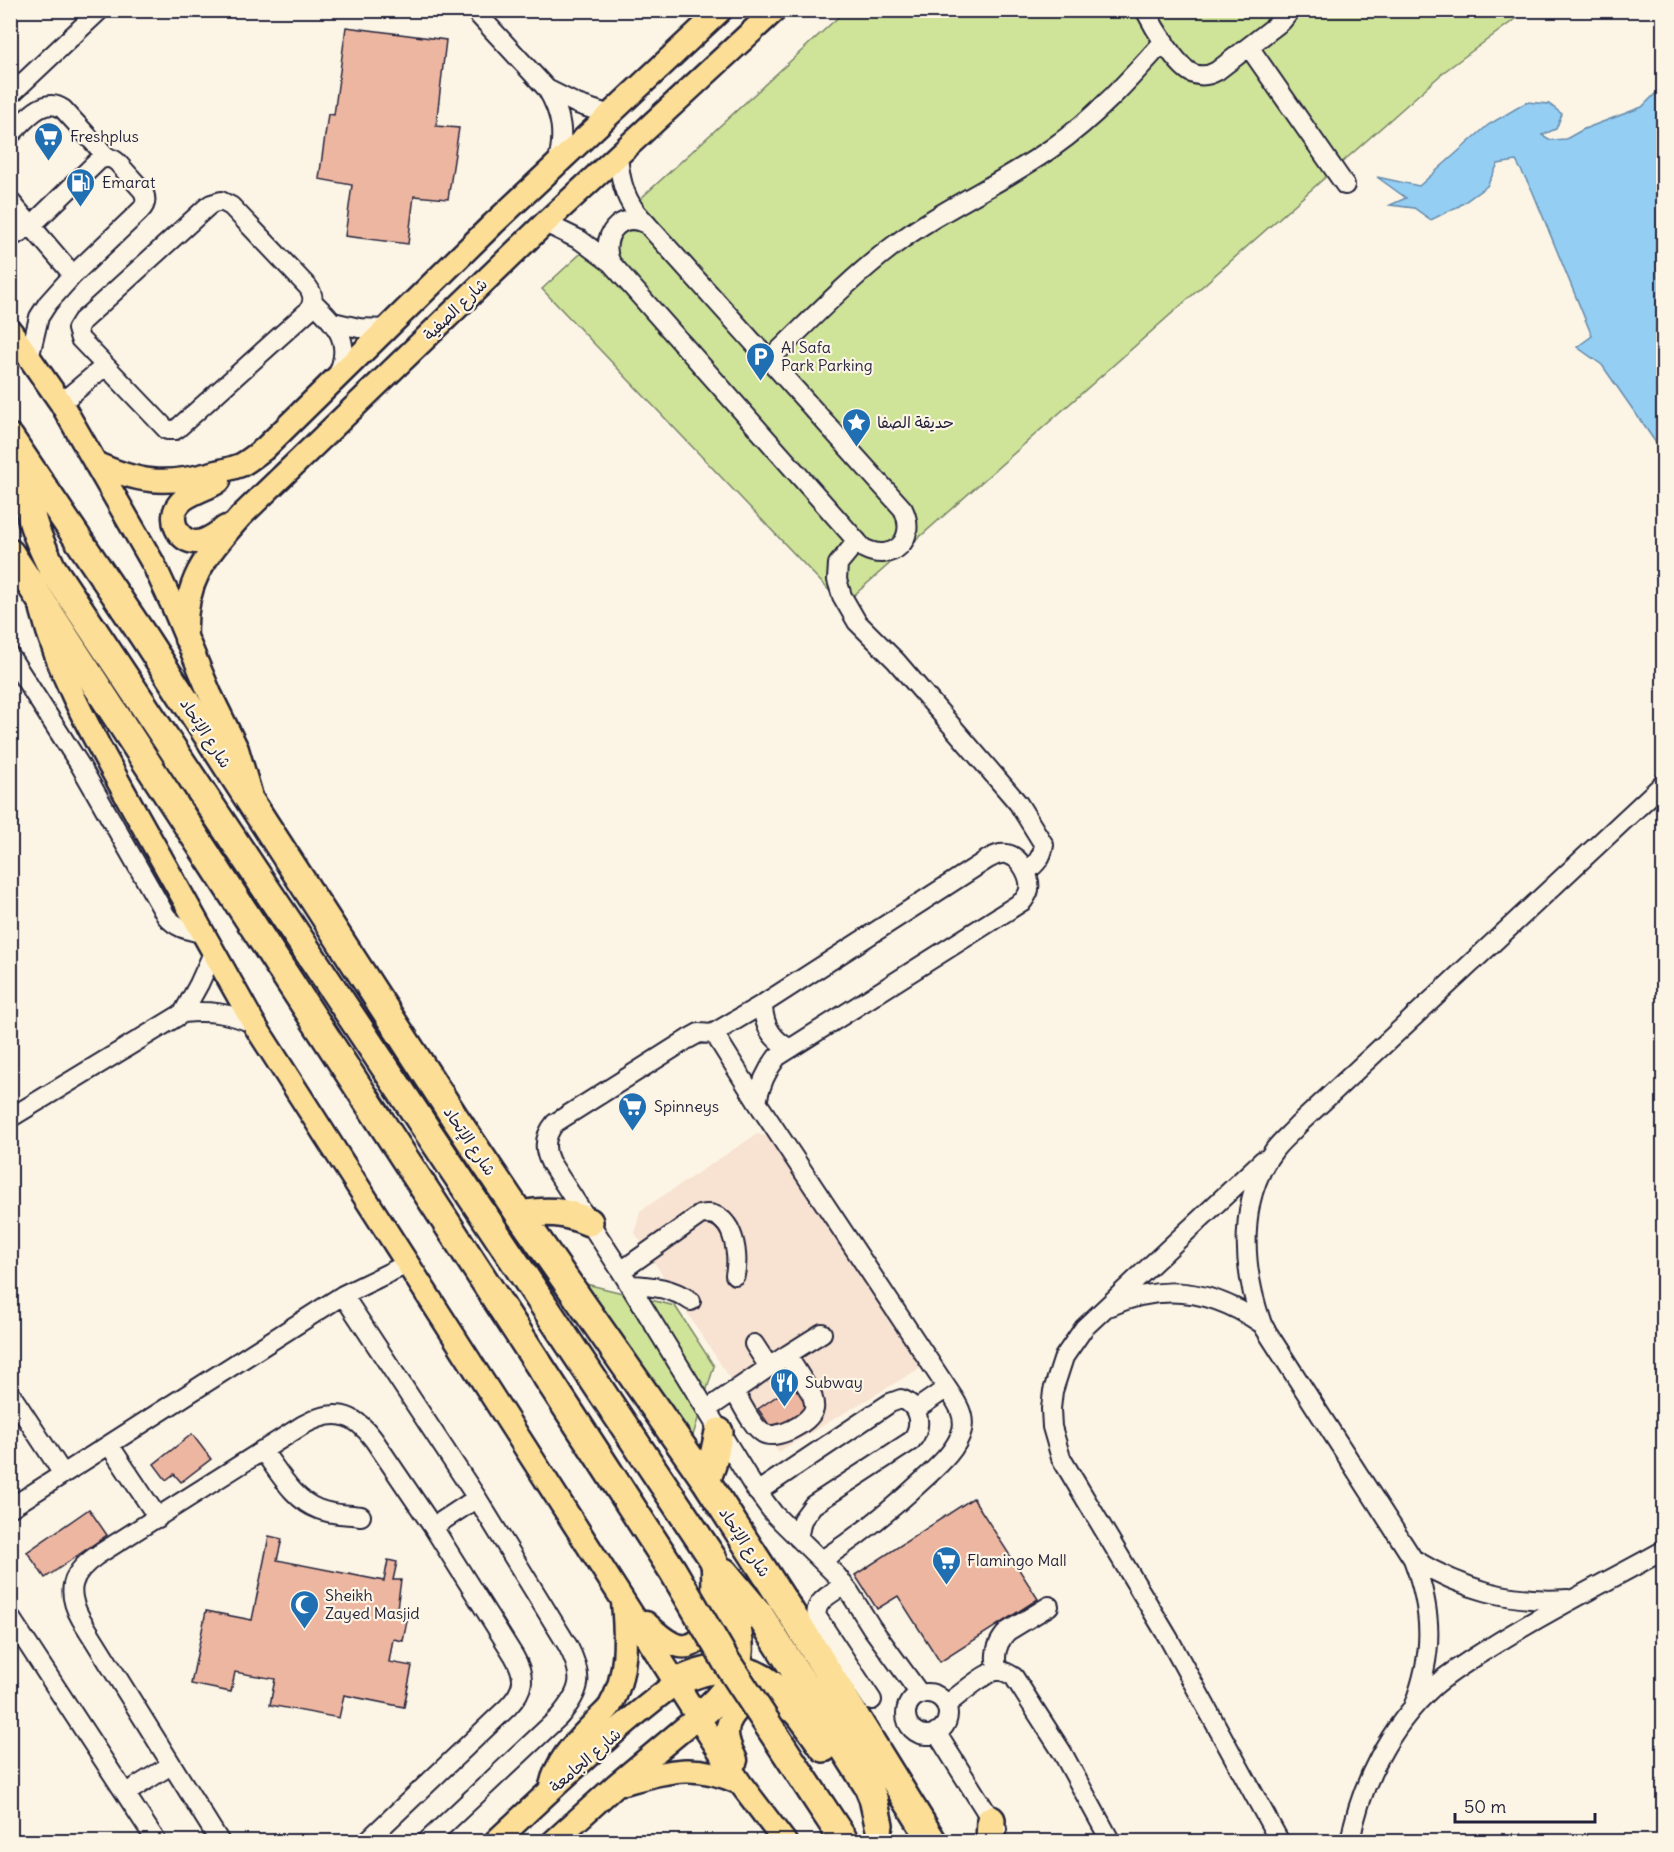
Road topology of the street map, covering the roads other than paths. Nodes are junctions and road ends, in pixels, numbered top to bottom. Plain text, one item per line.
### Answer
1 (100, 10) edge
2 (474, 10) edge
3 (720, 10) edge
4 (775, 10) edge
5 (1145, 10) edge
6 (1291, 10) edge
7 (1164, 41) junction
8 (1249, 47) junction
9 (547, 89) junction
10 (10, 95) edge
11 (610, 115) junction
12 (10, 135) edge
13 (618, 155) junction
14 (108, 158) junction
15 (557, 164) junction
16 (1345, 185) dead end
17 (10, 201) edge
18 (545, 223) junction
19 (647, 224) junction
20 (32, 225) junction
21 (10, 238) edge
22 (611, 263) junction
23 (74, 275) junction
24 (313, 302) junction
25 (333, 322) junction
26 (10, 330) edge
27 (387, 330) junction
28 (29, 359) junction
29 (768, 361) junction
30 (105, 366) junction
31 (334, 382) junction
32 (61, 403) junction
33 (10, 438) edge
34 (95, 463) junction
35 (242, 464) junction
36 (32, 472) junction
37 (241, 516) junction
38 (857, 541) junction
39 (10, 553) edge
40 (39, 598) junction
41 (186, 639) junction
42 (10, 656) edge
43 (1664, 783) edge
44 (252, 803) junction
45 (1026, 872) junction
46 (202, 933) junction
47 (213, 953) junction
48 (763, 1004) junction
49 (183, 1013) junction
50 (254, 1023) junction
51 (712, 1034) junction
52 (789, 1048) junction
53 (757, 1102) junction
54 (10, 1118) edge
55 (1275, 1148) junction
56 (520, 1215) junction
57 (589, 1222) junction
58 (409, 1263) junction
59 (735, 1275) dead end
60 (626, 1278) junction
61 (343, 1295) junction
62 (691, 1301) dead end
63 (1103, 1309) junction
64 (1262, 1324) junction
65 (822, 1333) dead end
66 (753, 1344) dead end
67 (787, 1355) junction
68 (769, 1367) junction
69 (947, 1388) junction
70 (734, 1391) junction
71 (10, 1393) edge
72 (915, 1410) junction
73 (712, 1421) junction
74 (110, 1446) junction
75 (262, 1450) junction
76 (63, 1474) junction
77 (706, 1481) junction
78 (757, 1492) junction
79 (477, 1498) junction
80 (10, 1508) edge
81 (361, 1516) dead end
82 (158, 1518) junction
83 (433, 1527) junction
84 (798, 1538) junction
85 (1664, 1550) edge
86 (713, 1559) junction
87 (1413, 1559) junction
88 (822, 1560) junction
89 (844, 1585) junction
90 (1574, 1599) junction
91 (623, 1602) junction
92 (1049, 1606) dead end
93 (10, 1617) edge
94 (736, 1669) junction
95 (998, 1671) junction
96 (677, 1682) junction
97 (920, 1694) junction
98 (872, 1700) dead end
99 (651, 1702) junction
100 (946, 1705) junction
101 (1413, 1707) junction
102 (699, 1716) junction
103 (802, 1716) junction
104 (936, 1732) junction
105 (675, 1735) junction
106 (171, 1765) junction
107 (741, 1783) junction
108 (616, 1785) junction
109 (550, 1790) junction
110 (126, 1793) junction
111 (885, 1833) edge
112 (995, 1834) edge
113 (783, 1839) edge
114 (157, 1842) edge
115 (220, 1842) edge
116 (366, 1842) edge
117 (426, 1842) edge
118 (495, 1842) edge
119 (553, 1842) edge
120 (845, 1842) edge
121 (933, 1842) edge
122 (1111, 1842) edge
123 (1280, 1842) edge
124 (1350, 1842) edge

1 - 10 street
2 - 9 street
3 - 11 main road, شارع الصفية
4 - 13 main road, شارع الصفية
5 - 7 street
6 - 8 street
7 - 8 street
7 - 29 street
8 - 16 street
9 - 11 street
9 - 15 street
11 - 15 main road, شارع الصفية
12 - 14 street
13 - 18 main road, شارع الصفية
13 - 19 street
14 - 20 street
14 - 23 street
15 - 27 main road, شارع الصفية
17 - 20 street
18 - 22 street
18 - 37 main road, شارع الصفية
19 - 22 street
19 - 29 street
20 - 21 street
20 - 23 street
22 - 38 street
23 - 28 street
24 - 25 street
24 - 30 street
24 - 30 street
25 - 27 street
25 - 31 street
26 - 28 main road
27 - 31 main road, شارع الصفية
28 - 32 main road
29 - 38 street
30 - 32 street
31 - 35 main road, شارع الصفية
32 - 34 main road
33 - 36 highway, شارع الإتحاد
34 - 35 main road, شارع الصفية
34 - 41 main road
35 - 37 main road
36 - 44 highway, شارع الإتحاد
36 - 86 highway
37 - 41 main road, شارع الصفية
38 - 45 street
39 - 40 highway
40 - 46 main road
40 - 120 highway, bridge
41 - 44 main road
42 - 46 street
43 - 55 street
44 - 56 highway, شارع الإتحاد
45 - 48 street
45 - 52 street
46 - 47 main road
47 - 49 street
47 - 50 main road
48 - 51 street
48 - 52 street
49 - 50 street
49 - 54 street
50 - 58 main road
51 - 53 street
51 - 57 street
52 - 53 street
53 - 69 street
55 - 63 street
55 - 64 street
56 - 57 highway
56 - 77 highway, شارع الإتحاد
57 - 60 street
58 - 61 street
58 - 91 main road
59 - 60 street
60 - 62 street
60 - 73 street
61 - 74 street
61 - 79 street
63 - 64 street
63 - 123 street
64 - 87 street
65 - 67 street
66 - 68 street
67 - 68 street
67 - 70 street
68 - 70 street
69 - 72 street
69 - 88 street
70 - 73 street
71 - 76 street
72 - 78 street
72 - 84 street
73 - 77 highway
73 - 78 street
74 - 76 street
74 - 82 street
75 - 81 street
75 - 82 street
75 - 83 street
76 - 80 street
77 - 121 highway, شارع الإتحاد
78 - 84 street
79 - 83 street
79 - 117 street
82 - 106 street
83 - 116 street
84 - 88 street
85 - 90 street
86 - 91 main road
86 - 94 highway
86 - 111 highway
87 - 90 street
87 - 101 street
88 - 89 street
89 - 97 street
89 - 98 street
90 - 101 street
91 - 96 main road
91 - 109 main road
92 - 95 street
93 - 110 street
94 - 96 highway
94 - 102 highway
94 - 103 highway
95 - 100 street
95 - 122 street
96 - 99 main road, شارع الجامعة
96 - 102 main road
97 - 100 street
97 - 104 street
99 - 105 main road
99 - 109 main road, شارع الجامعة
100 - 104 street
101 - 124 street
102 - 105 main road
102 - 107 main road
103 - 111 highway
103 - 113 main road
104 - 112 street
105 - 108 main road
106 - 110 street
106 - 115 street
107 - 108 main road
107 - 113 main road
108 - 119 main road
109 - 118 main road, شارع الجامعة
110 - 114 street

